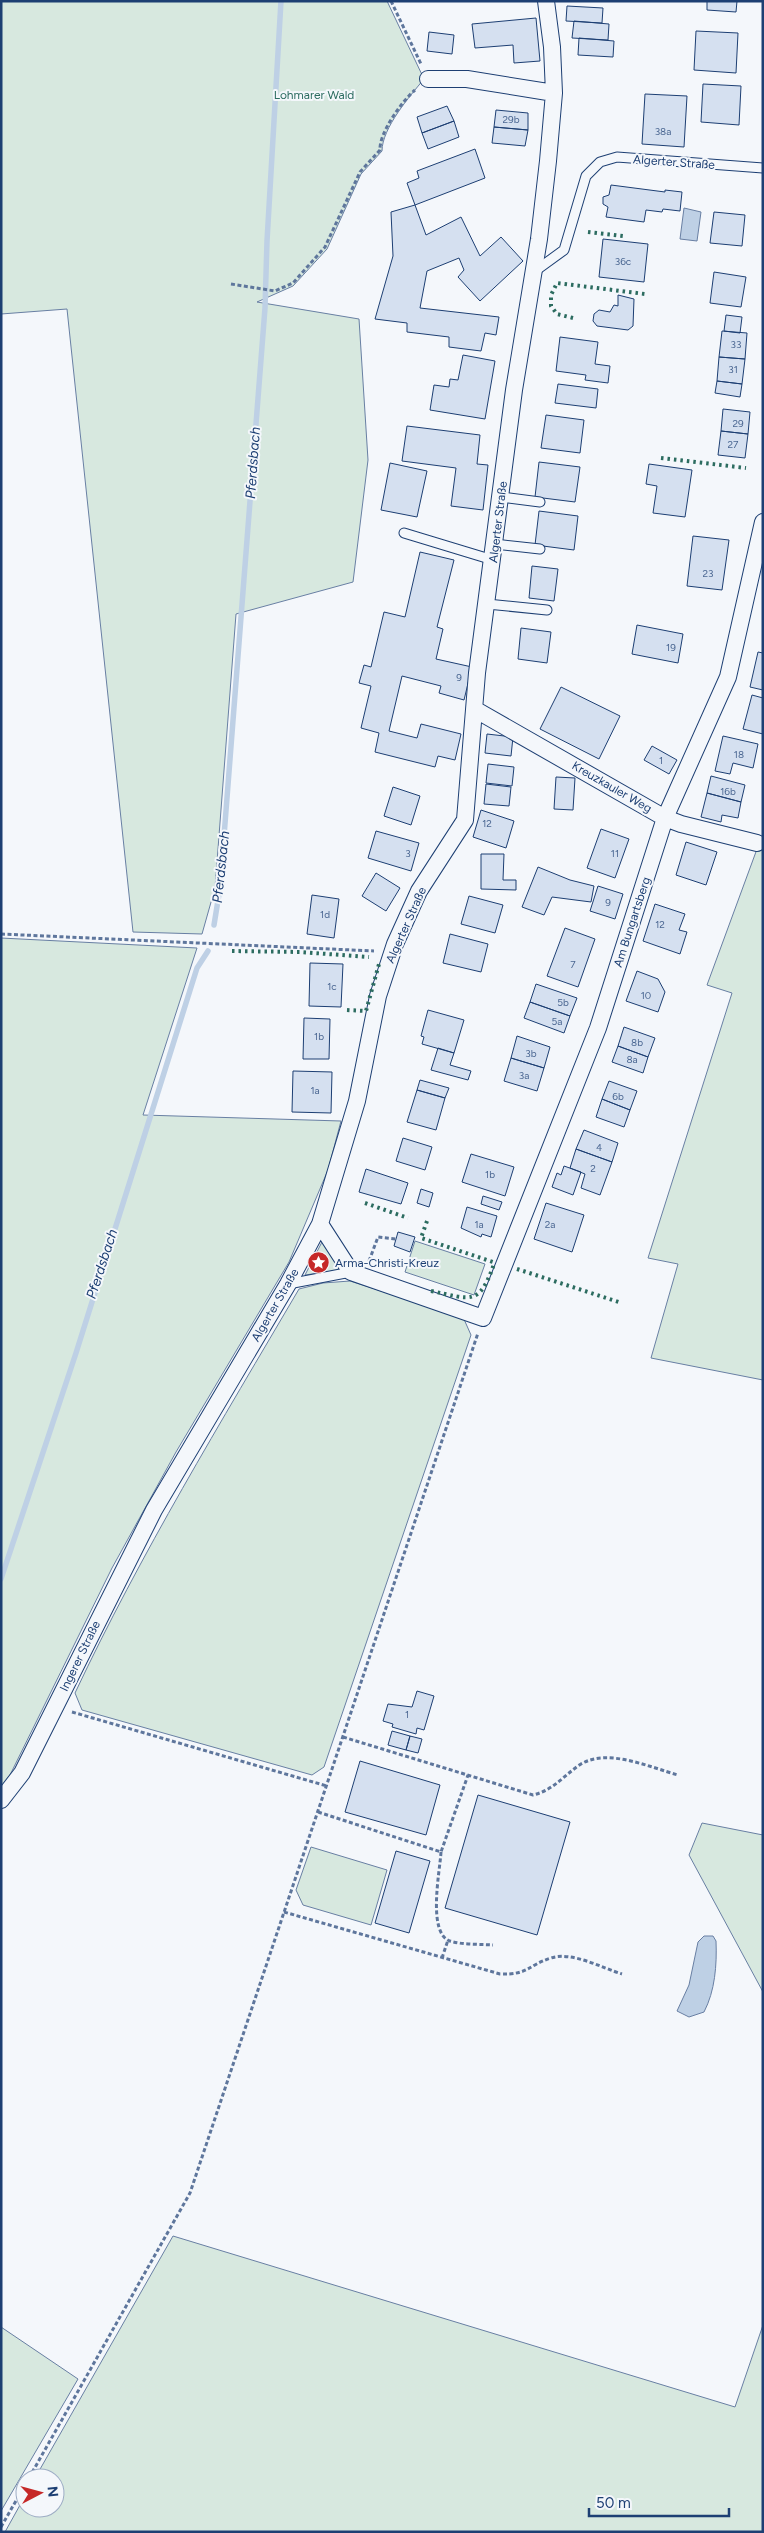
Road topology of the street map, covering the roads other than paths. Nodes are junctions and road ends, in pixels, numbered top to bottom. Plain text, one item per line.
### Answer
1 (546, 1) edge
2 (428, 79) road end
3 (554, 93) junction
4 (763, 168) edge
5 (534, 272) junction
6 (502, 497) junction
7 (540, 502) dead end
8 (763, 522) edge
9 (404, 533) dead end
10 (540, 549) dead end
11 (494, 552) junction
12 (487, 604) junction
13 (547, 610) dead end
14 (476, 710) junction
15 (665, 818) junction
16 (757, 843) dead end
17 (320, 1224) junction
18 (351, 1272) junction
19 (288, 1284) junction
20 (154, 1510) joint
21 (1, 1800) edge

1 - 3 street, Algerter Straße
2 - 3 street
3 - 5 street, Algerter Straße
4 - 5 lane, Algerter Straße
5 - 6 street, Algerter Straße
6 - 7 lane
6 - 11 street, Algerter Straße
8 - 15 street, Am Bungartsberg
9 - 11 lane
10 - 11 lane
11 - 12 street, Algerter Straße
12 - 13 lane
12 - 14 street, Algerter Straße
14 - 15 street, Kreuzkauler Weg
14 - 17 street, Algerter Straße
15 - 16 street, Kreuzkauler Weg
15 - 18 street, Am Bungartsberg
17 - 18 street
17 - 19 street, Algerter Straße
18 - 19 lane
19 - 20 street, Algerter Straße
20 - 21 street, Ingerer Straße

